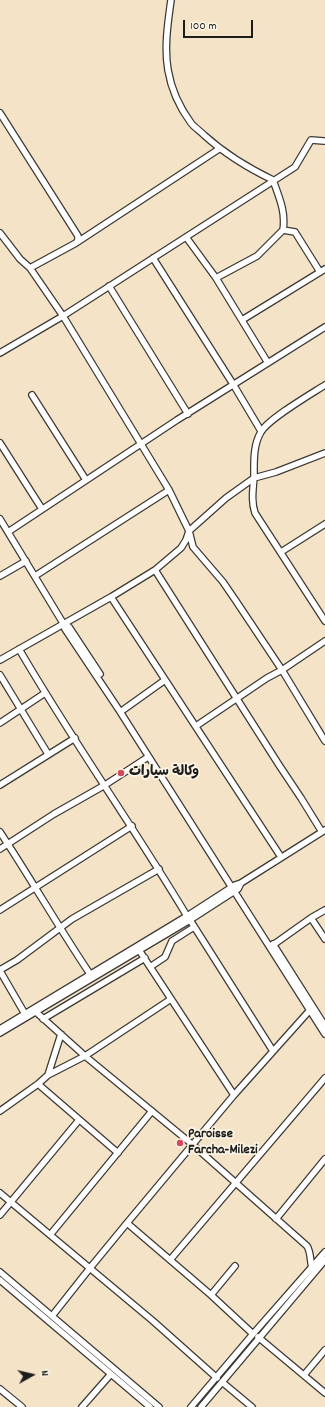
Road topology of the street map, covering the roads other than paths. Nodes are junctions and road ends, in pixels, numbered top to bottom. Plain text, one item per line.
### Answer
1 (171, 0) edge
2 (0, 113) edge
3 (324, 141) edge
4 (219, 149) junction
5 (272, 180) junction
6 (283, 230) junction
7 (0, 233) edge
8 (186, 237) junction
9 (76, 243) junction
10 (153, 258) junction
11 (30, 268) junction
12 (323, 270) edge
13 (216, 278) junction
14 (109, 286) junction
15 (63, 316) junction
16 (242, 320) junction
17 (325, 327) edge
18 (0, 353) edge
19 (268, 363) junction
20 (233, 384) junction
21 (325, 385) edge
22 (32, 395) dead end
23 (188, 414) junction
24 (261, 431) junction
25 (0, 443) edge
26 (141, 444) junction
27 (325, 453) edge
28 (254, 478) junction
29 (86, 480) junction
30 (169, 490) junction
31 (42, 509) junction
32 (1, 521) edge
33 (325, 524) edge
34 (8, 532) junction
35 (189, 532) junction
36 (281, 552) junction
37 (26, 561) junction
38 (155, 570) junction
39 (0, 576) edge
40 (35, 576) junction
41 (111, 596) junction
42 (325, 621) edge
43 (63, 623) junction
44 (325, 641) edge
45 (19, 649) junction
46 (0, 660) edge
47 (282, 670) junction
48 (0, 675) edge
49 (165, 680) junction
50 (45, 693) junction
51 (236, 698) junction
52 (21, 710) junction
53 (123, 710) junction
54 (0, 723) edge
55 (196, 726) junction
56 (75, 738) junction
57 (325, 741) edge
58 (48, 754) junction
59 (148, 757) junction
60 (0, 784) edge
61 (105, 785) junction
62 (132, 826) junction
63 (323, 831) edge
64 (0, 832) edge
65 (8, 844) junction
66 (0, 849) edge
67 (282, 857) junction
68 (159, 869) junction
69 (35, 886) junction
70 (235, 888) junction
71 (0, 910) edge
72 (325, 910) edge
73 (189, 918) junction
74 (311, 918) junction
75 (194, 926) junction
76 (59, 928) junction
77 (325, 939) edge
78 (273, 945) junction
79 (139, 950) junction
80 (144, 958) junction
81 (150, 967) junction
82 (0, 970) edge
83 (90, 974) junction
84 (172, 999) junction
85 (310, 1010) junction
86 (36, 1012) junction
87 (25, 1014) junction
88 (43, 1018) junction
89 (325, 1026) edge
90 (0, 1029) edge
91 (0, 1034) edge
92 (61, 1034) junction
93 (325, 1034) edge
94 (273, 1051) junction
95 (85, 1056) junction
96 (48, 1075) junction
97 (325, 1078) edge
98 (38, 1084) junction
99 (234, 1095) junction
100 (0, 1111) edge
101 (152, 1111) junction
102 (79, 1120) junction
103 (193, 1145) junction
104 (118, 1153) junction
105 (325, 1159) edge
106 (237, 1183) junction
107 (0, 1193) edge
108 (11, 1202) junction
109 (0, 1215) edge
110 (276, 1219) junction
111 (127, 1224) junction
112 (50, 1235) junction
113 (325, 1252) edge
114 (170, 1260) junction
115 (325, 1260) edge
116 (235, 1266) dead end
117 (90, 1268) junction
118 (312, 1268) junction
119 (0, 1272) edge
120 (0, 1280) edge
121 (211, 1295) junction
122 (52, 1316) junction
123 (255, 1336) junction
124 (325, 1350) edge
125 (110, 1374) junction
126 (304, 1375) junction
127 (219, 1380) junction
128 (0, 1389) edge
129 (325, 1393) edge
130 (22, 1407) edge
131 (82, 1407) edge
132 (150, 1407) edge
133 (159, 1407) edge
134 (191, 1407) edge
135 (200, 1407) edge
136 (252, 1407) edge

1 - 4 street
2 - 9 street
3 - 5 street
4 - 5 street
4 - 9 street
5 - 6 street
5 - 8 street
6 - 12 street
6 - 13 street
7 - 11 street
8 - 10 street
8 - 13 street
9 - 11 street
10 - 14 street
10 - 20 street
11 - 15 street
12 - 16 street
13 - 16 street
14 - 15 street
14 - 23 street
15 - 18 street
15 - 26 street
16 - 19 street
17 - 19 street
19 - 20 street
20 - 23 street
20 - 24 street
21 - 24 street
22 - 29 street
23 - 26 street
24 - 28 street
25 - 31 street
26 - 29 street
26 - 30 street
27 - 28 street
28 - 35 street
28 - 36 street
29 - 31 street
30 - 35 street
30 - 40 street
31 - 34 street
32 - 34 street
33 - 36 street
34 - 37 street
35 - 38 street
35 - 47 street
36 - 42 street
37 - 39 street
37 - 40 street
38 - 41 street
38 - 51 street
40 - 43 street
41 - 43 street
41 - 49 street
43 - 45 street
43 - 53 street
43 - 59 street
44 - 47 street
45 - 46 street
45 - 50 street
47 - 51 street
47 - 57 street
48 - 52 street
49 - 53 street
49 - 55 street
50 - 52 street
50 - 56 street
51 - 55 street
51 - 63 street
52 - 54 street
52 - 58 street
53 - 70 street
55 - 67 street
56 - 58 street
56 - 61 street
58 - 60 street
59 - 61 street
59 - 70 street
61 - 62 street
61 - 65 street
62 - 68 street
62 - 69 street
63 - 67 street
64 - 65 street
65 - 66 street
65 - 69 street
67 - 70 street
68 - 73 street
68 - 76 street
69 - 71 street
69 - 76 street
70 - 73 street
70 - 78 street
70 - 85 street
72 - 74 street
73 - 75 street
73 - 79 street
73 - 83 street
74 - 77 street
74 - 78 street
75 - 81 street
75 - 94 street
76 - 82 street
76 - 83 street
78 - 89 street
79 - 80 street
79 - 86 street
80 - 81 street
80 - 88 street
81 - 84 street
82 - 87 street
83 - 87 street
84 - 95 street
84 - 99 street
85 - 93 street
85 - 94 street
86 - 88 street
86 - 91 street
87 - 90 street
88 - 92 street
92 - 95 street
92 - 96 street
94 - 99 street
95 - 96 street
95 - 101 street
96 - 98 street
97 - 106 street
98 - 100 street
98 - 102 street
99 - 103 street
101 - 103 street
101 - 104 street
102 - 104 street
102 - 108 street
103 - 106 street
103 - 111 street
104 - 112 street
105 - 110 street
106 - 110 street
106 - 114 street
107 - 108 street
108 - 109 street
108 - 112 street
110 - 118 street
111 - 114 street
111 - 117 street
112 - 117 street
113 - 118 street
114 - 121 street
115 - 123 street
116 - 121 street
117 - 122 street
117 - 127 street
118 - 123 street
119 - 122 street
120 - 125 street
121 - 123 street
122 - 133 street
123 - 126 street
123 - 127 street
124 - 126 street
125 - 131 street
125 - 132 street
126 - 129 street
127 - 134 street
127 - 135 street
127 - 136 street
128 - 130 street

